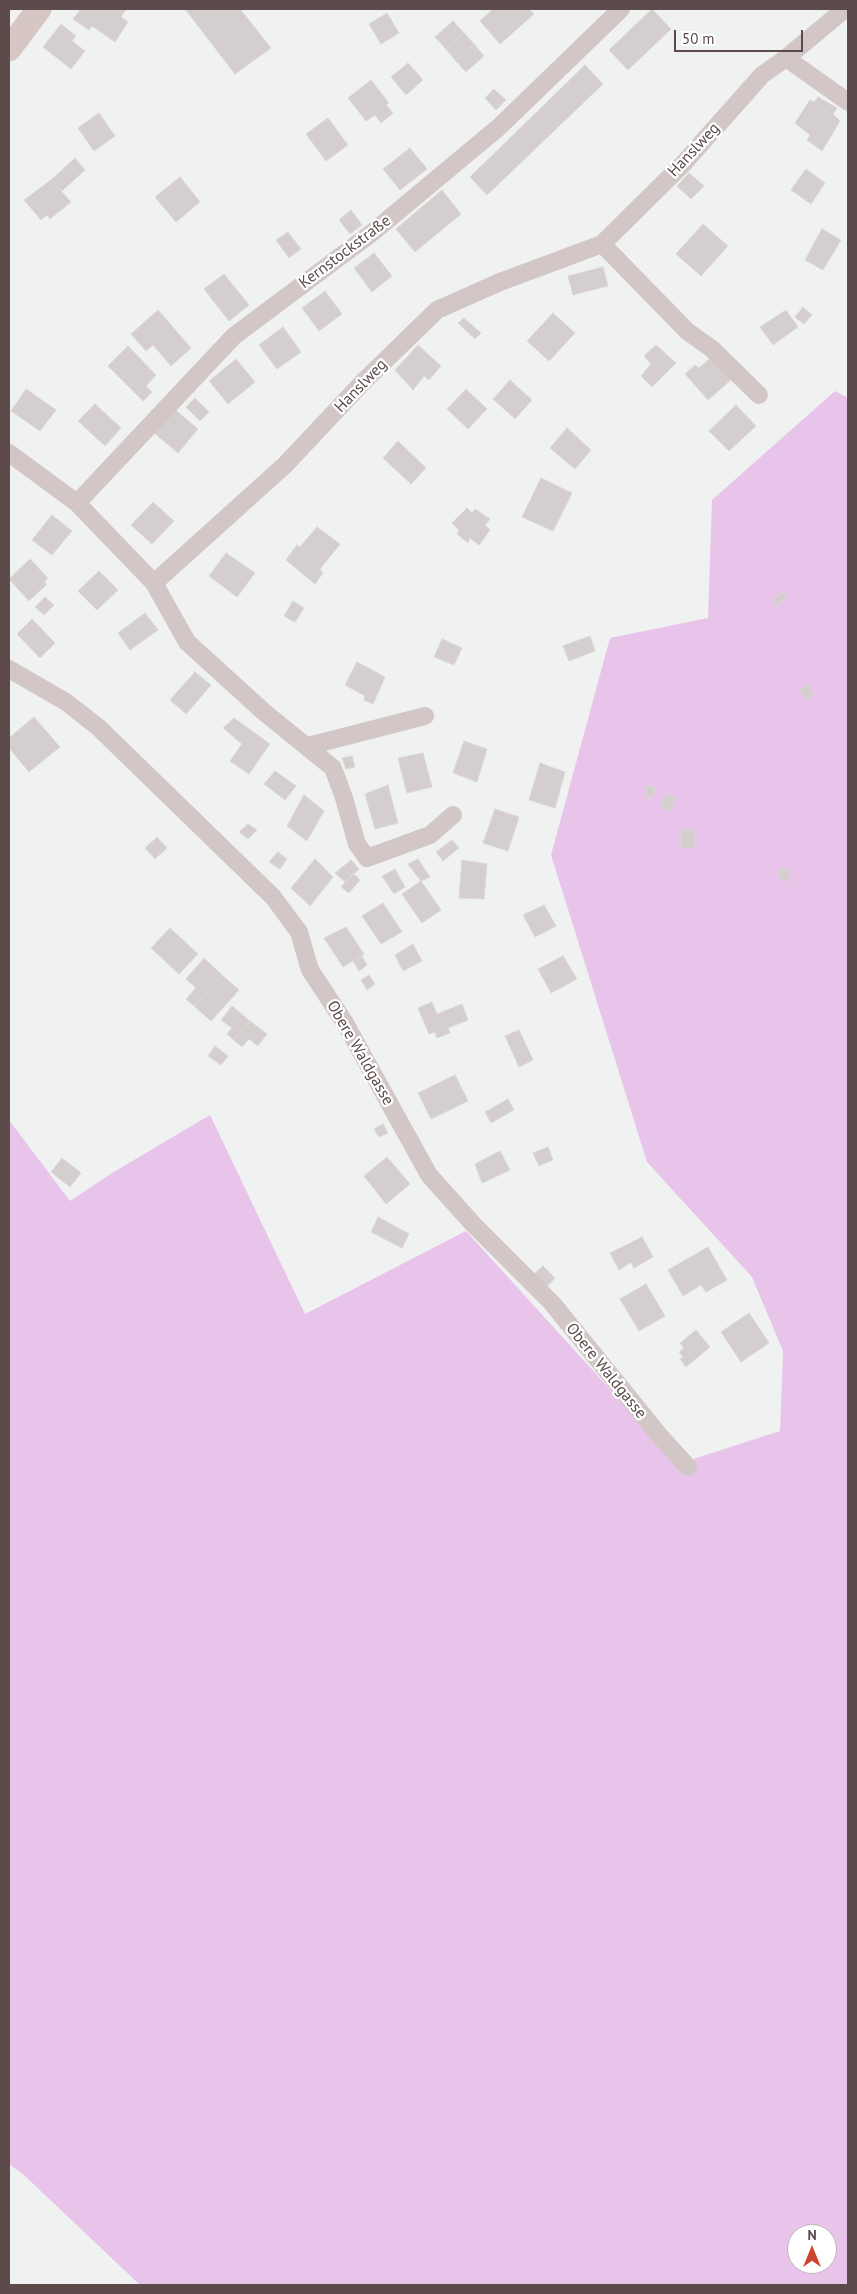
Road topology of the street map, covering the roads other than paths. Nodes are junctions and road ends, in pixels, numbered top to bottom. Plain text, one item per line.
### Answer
1 (40, 9) edge
2 (621, 9) edge
3 (845, 9) edge
4 (9, 49) edge
5 (786, 58) junction
6 (848, 102) edge
7 (602, 244) junction
8 (760, 395) dead end
9 (9, 452) edge
10 (77, 503) junction
11 (154, 583) junction
12 (9, 669) edge
13 (424, 716) dead end
14 (308, 746) junction
15 (453, 815) dead end
16 (688, 1466) dead end

1 - 4 main road
2 - 10 street, Kernstockstraße
3 - 5 street, Hanslweg
5 - 6 street
5 - 7 street, Hanslweg
7 - 8 street
7 - 11 street, Hanslweg
9 - 10 street
10 - 11 street
11 - 14 street
12 - 16 street, Obere Waldgasse
13 - 14 street
14 - 15 street

